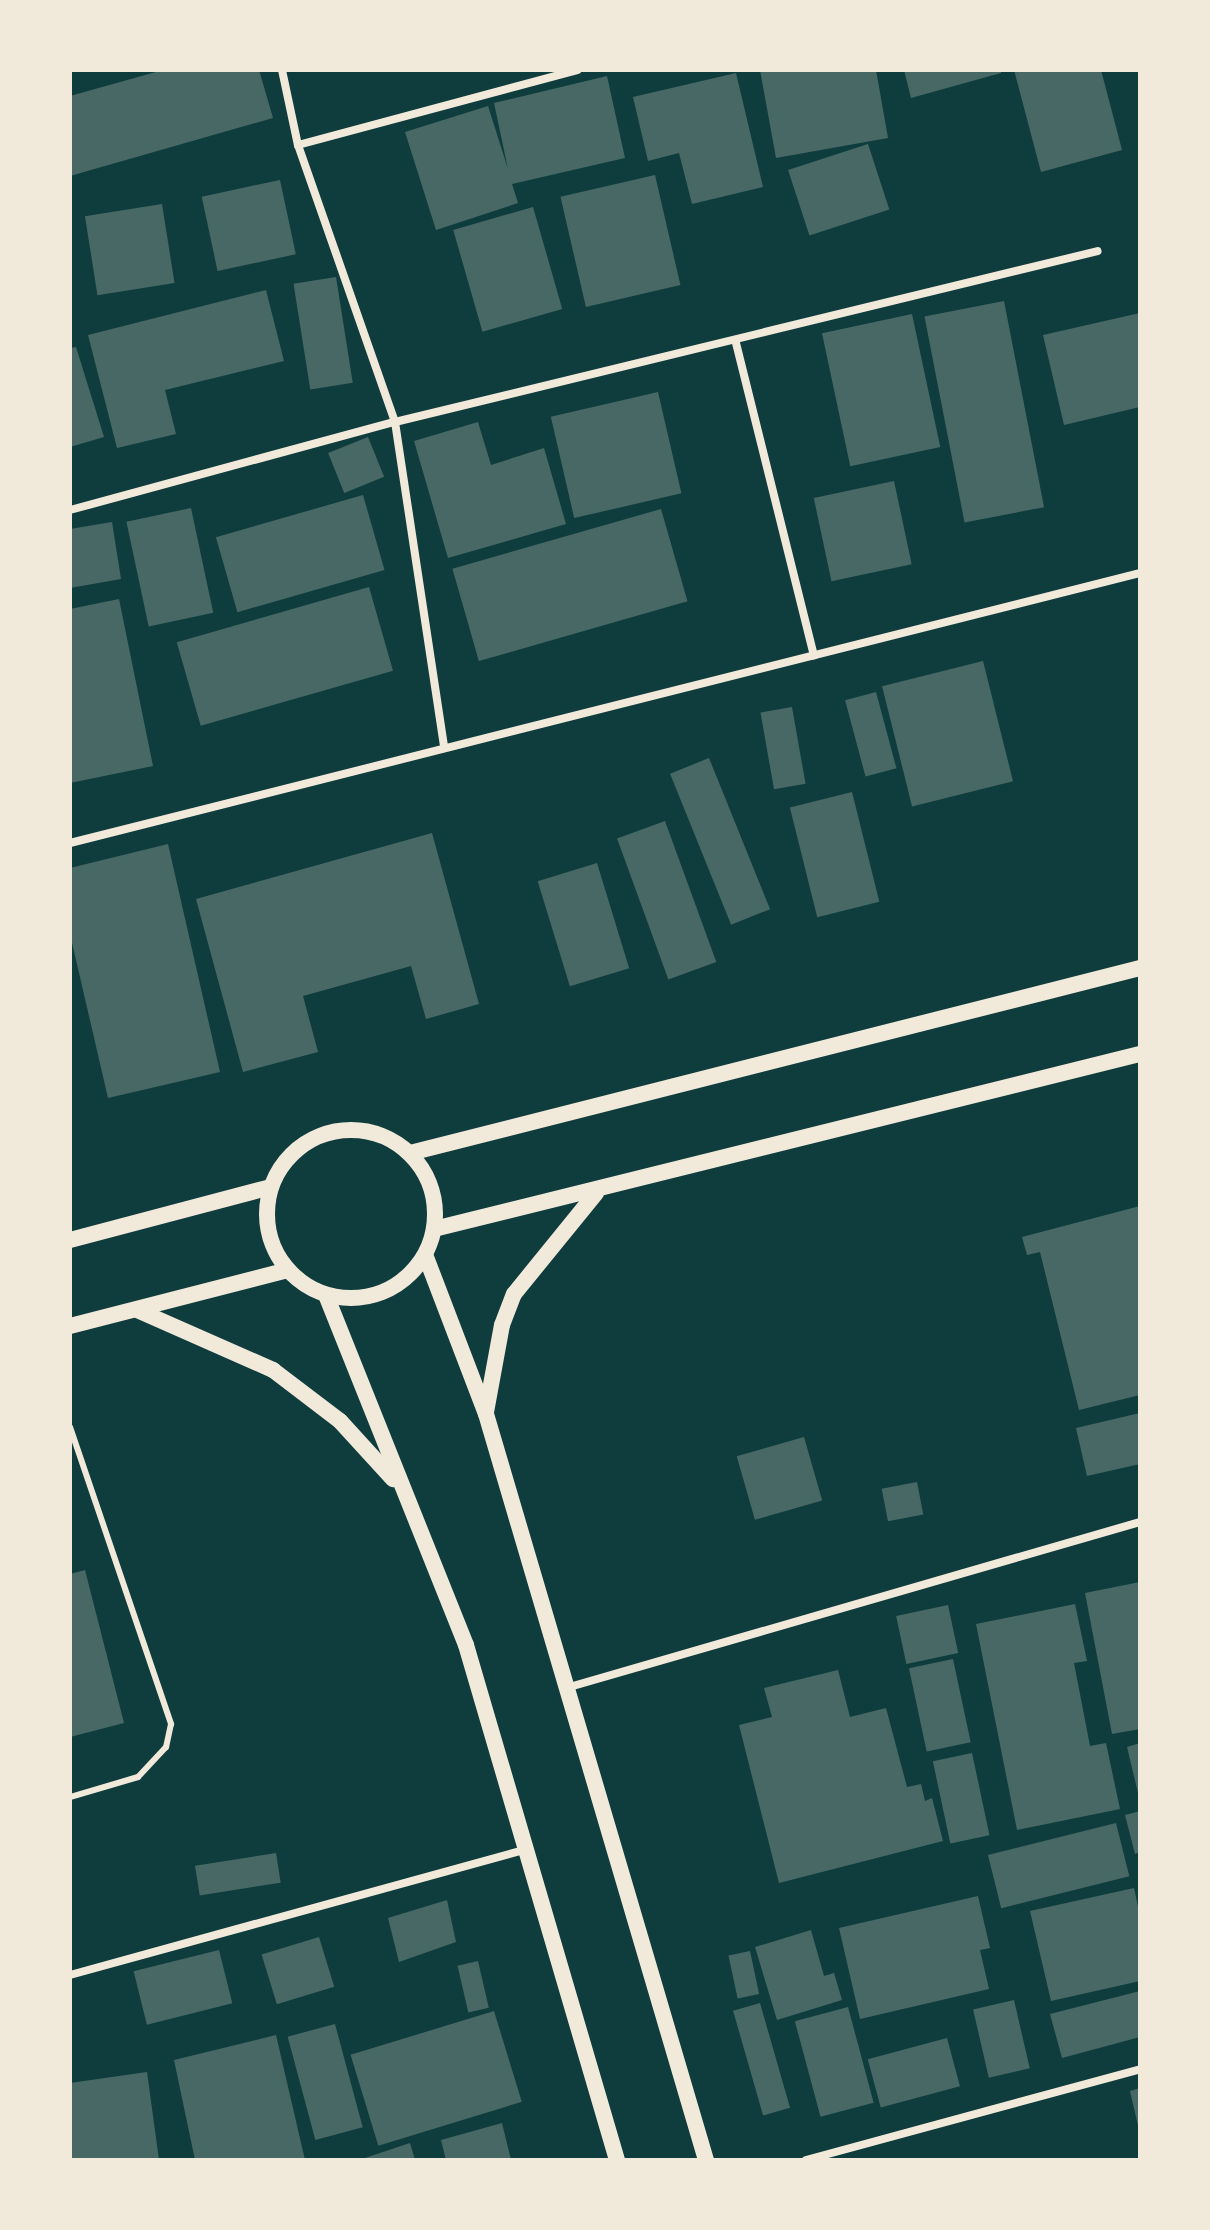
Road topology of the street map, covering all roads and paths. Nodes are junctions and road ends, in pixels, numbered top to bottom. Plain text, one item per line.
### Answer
1 (282, 70) edge
2 (577, 70) edge
3 (298, 145) junction
4 (1098, 251) dead end
5 (736, 343) junction
6 (395, 422) junction
7 (70, 510) edge
8 (1140, 573) edge
9 (814, 655) junction
10 (444, 747) junction
11 (70, 843) edge
12 (1140, 968) edge
13 (1140, 1054) edge
14 (410, 1153) junction
15 (267, 1188) junction
16 (596, 1193) junction
17 (434, 1229) junction
18 (70, 1240) edge
19 (426, 1257) junction
20 (288, 1270) junction
21 (326, 1295) junction
22 (137, 1310) junction
23 (70, 1326) edge
24 (486, 1414) junction
25 (70, 1427) edge
26 (400, 1486) junction
27 (1140, 1522) edge
28 (565, 1688) junction
29 (70, 1797) edge
30 (526, 1849) junction
31 (70, 1975) edge
32 (1140, 2069) edge
33 (617, 2160) edge
34 (706, 2160) edge
35 (806, 2160) edge

1 - 3 street
2 - 3 street
3 - 6 street
4 - 5 street
5 - 6 street
5 - 9 street
6 - 7 street
6 - 10 street
8 - 9 street
9 - 10 street
10 - 11 street
12 - 14 main road
13 - 16 main road
14 - 15 main road
14 - 17 main road
15 - 18 main road
15 - 20 main road
16 - 17 main road
16 - 24 main road
17 - 19 main road
19 - 21 main road
19 - 24 main road
20 - 21 main road
20 - 22 main road
21 - 26 main road
22 - 23 main road
22 - 26 main road
24 - 28 main road
25 - 29 lane
26 - 30 main road
27 - 28 street
28 - 34 main road
30 - 31 street
30 - 33 main road
32 - 35 street

